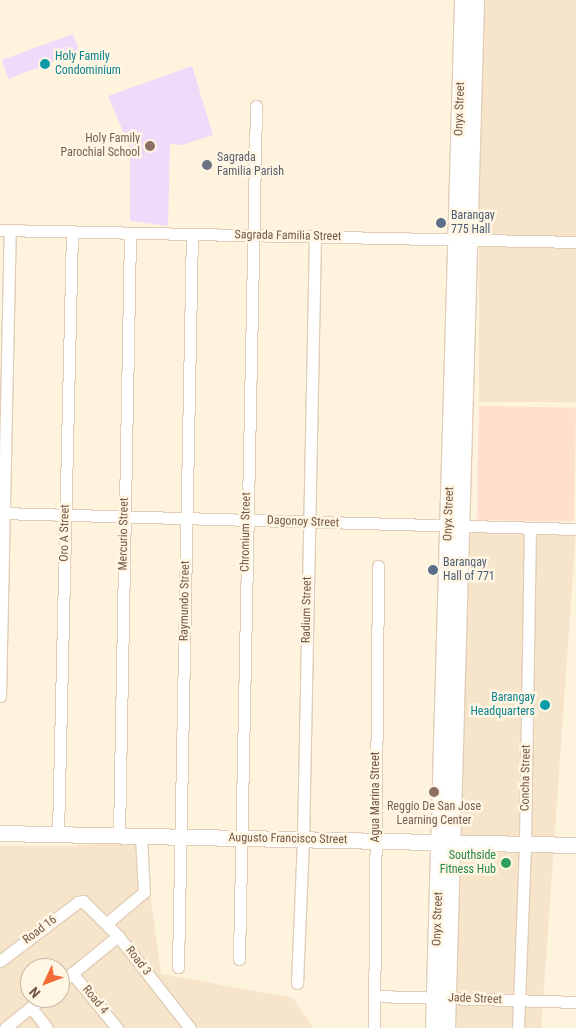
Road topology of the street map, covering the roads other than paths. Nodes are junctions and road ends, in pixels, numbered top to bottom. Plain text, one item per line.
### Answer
1 (463, 0) edge
2 (476, 0) edge
3 (256, 106) dead end
4 (5, 230) edge
5 (72, 231) junction
6 (130, 233) junction
7 (192, 234) junction
8 (253, 235) junction
9 (315, 236) junction
10 (463, 239) junction
11 (576, 242) edge
12 (2, 513) edge
13 (65, 515) junction
14 (125, 517) junction
15 (186, 518) junction
16 (246, 520) junction
17 (309, 522) junction
18 (455, 526) junction
19 (530, 528) junction
20 (576, 529) edge
21 (378, 566) dead end
22 (0, 696) edge
23 (0, 833) edge
24 (58, 834) junction
25 (119, 836) junction
26 (141, 836) junction
27 (180, 837) junction
28 (242, 838) junction
29 (303, 839) junction
30 (376, 841) junction
31 (446, 842) junction
32 (525, 844) junction
33 (576, 844) edge
34 (80, 900) joint
35 (107, 924) junction
36 (118, 936) junction
37 (239, 959) dead end
38 (0, 961) edge
39 (178, 967) dead end
40 (72, 973) joint
41 (297, 983) dead end
42 (375, 996) junction
43 (442, 998) junction
44 (520, 1001) junction
45 (576, 1002) edge
46 (30, 1008) edge
47 (32, 1008) edge
48 (5, 1028) edge
49 (47, 1028) edge
50 (117, 1028) edge
51 (190, 1028) edge
52 (374, 1028) edge
53 (434, 1028) edge
54 (447, 1028) edge
55 (518, 1028) edge

1 - 10 main road, Onyx Street
2 - 10 main road, Onyx Street
3 - 8 street, Chromium Street
4 - 5 street, Sagrada Familia Street
4 - 12 street
5 - 6 street, Sagrada Familia Street
5 - 13 street, Oro A Street
6 - 7 street, Sagrada Familia Street
6 - 14 street, Mercurio Street
7 - 8 street, Sagrada Familia Street
7 - 15 street, Raymundo Street
8 - 9 street, Sagrada Familia Street
8 - 16 street, Chromium Street
9 - 10 street, Sagrada Familia Street
9 - 17 street, Radium Street
10 - 11 street, Sagrada Familia Street
10 - 18 main road, Onyx Street
12 - 13 street, Dagonoy Street
12 - 22 street
13 - 14 street, Dagonoy Street
13 - 24 street, Oro A Street
14 - 15 street, Dagonoy Street
14 - 25 street, Mercurio Street
15 - 16 street, Dagonoy Street
15 - 27 street, Raymundo Street
16 - 17 street, Dagonoy Street
16 - 28 street, Chromium Street
17 - 18 street, Dagonoy Street
17 - 29 street, Radium Street
18 - 19 street, Dagonoy Street
18 - 31 main road, Onyx Street
19 - 20 street, Dagonoy Street
19 - 32 street, Concha Street
21 - 30 street, Agua Marina Street
23 - 24 street, Augusto Francisco Street
24 - 25 street, Augusto Francisco Street
25 - 26 street, Augusto Francisco Street
26 - 27 street, Augusto Francisco Street
26 - 35 street
27 - 28 street, Augusto Francisco Street
27 - 39 street, Raymundo Street
28 - 29 street, Augusto Francisco Street
28 - 37 street, Chromium Street
29 - 30 street, Augusto Francisco Street
29 - 41 street, Radium Street
30 - 31 street, Augusto Francisco Street
30 - 42 street, Agua Marina Street
31 - 32 street, Augusto Francisco Street
31 - 43 main road, Onyx Street
32 - 33 street, Augusto Francisco Street
32 - 44 street, Concha Street
34 - 35 street, Road 3
34 - 38 street, Road 16
35 - 36 street, Road 3
36 - 40 street
36 - 51 street, Road 3
40 - 50 street, Road 4
42 - 43 street, Jade Street
42 - 52 street, Agua Marina Street
43 - 44 street, Jade Street
43 - 53 main road, Onyx Street
43 - 54 main road, Onyx Street
44 - 45 street, Jade Street
44 - 55 street, Concha Street
46 - 48 street
47 - 49 street

